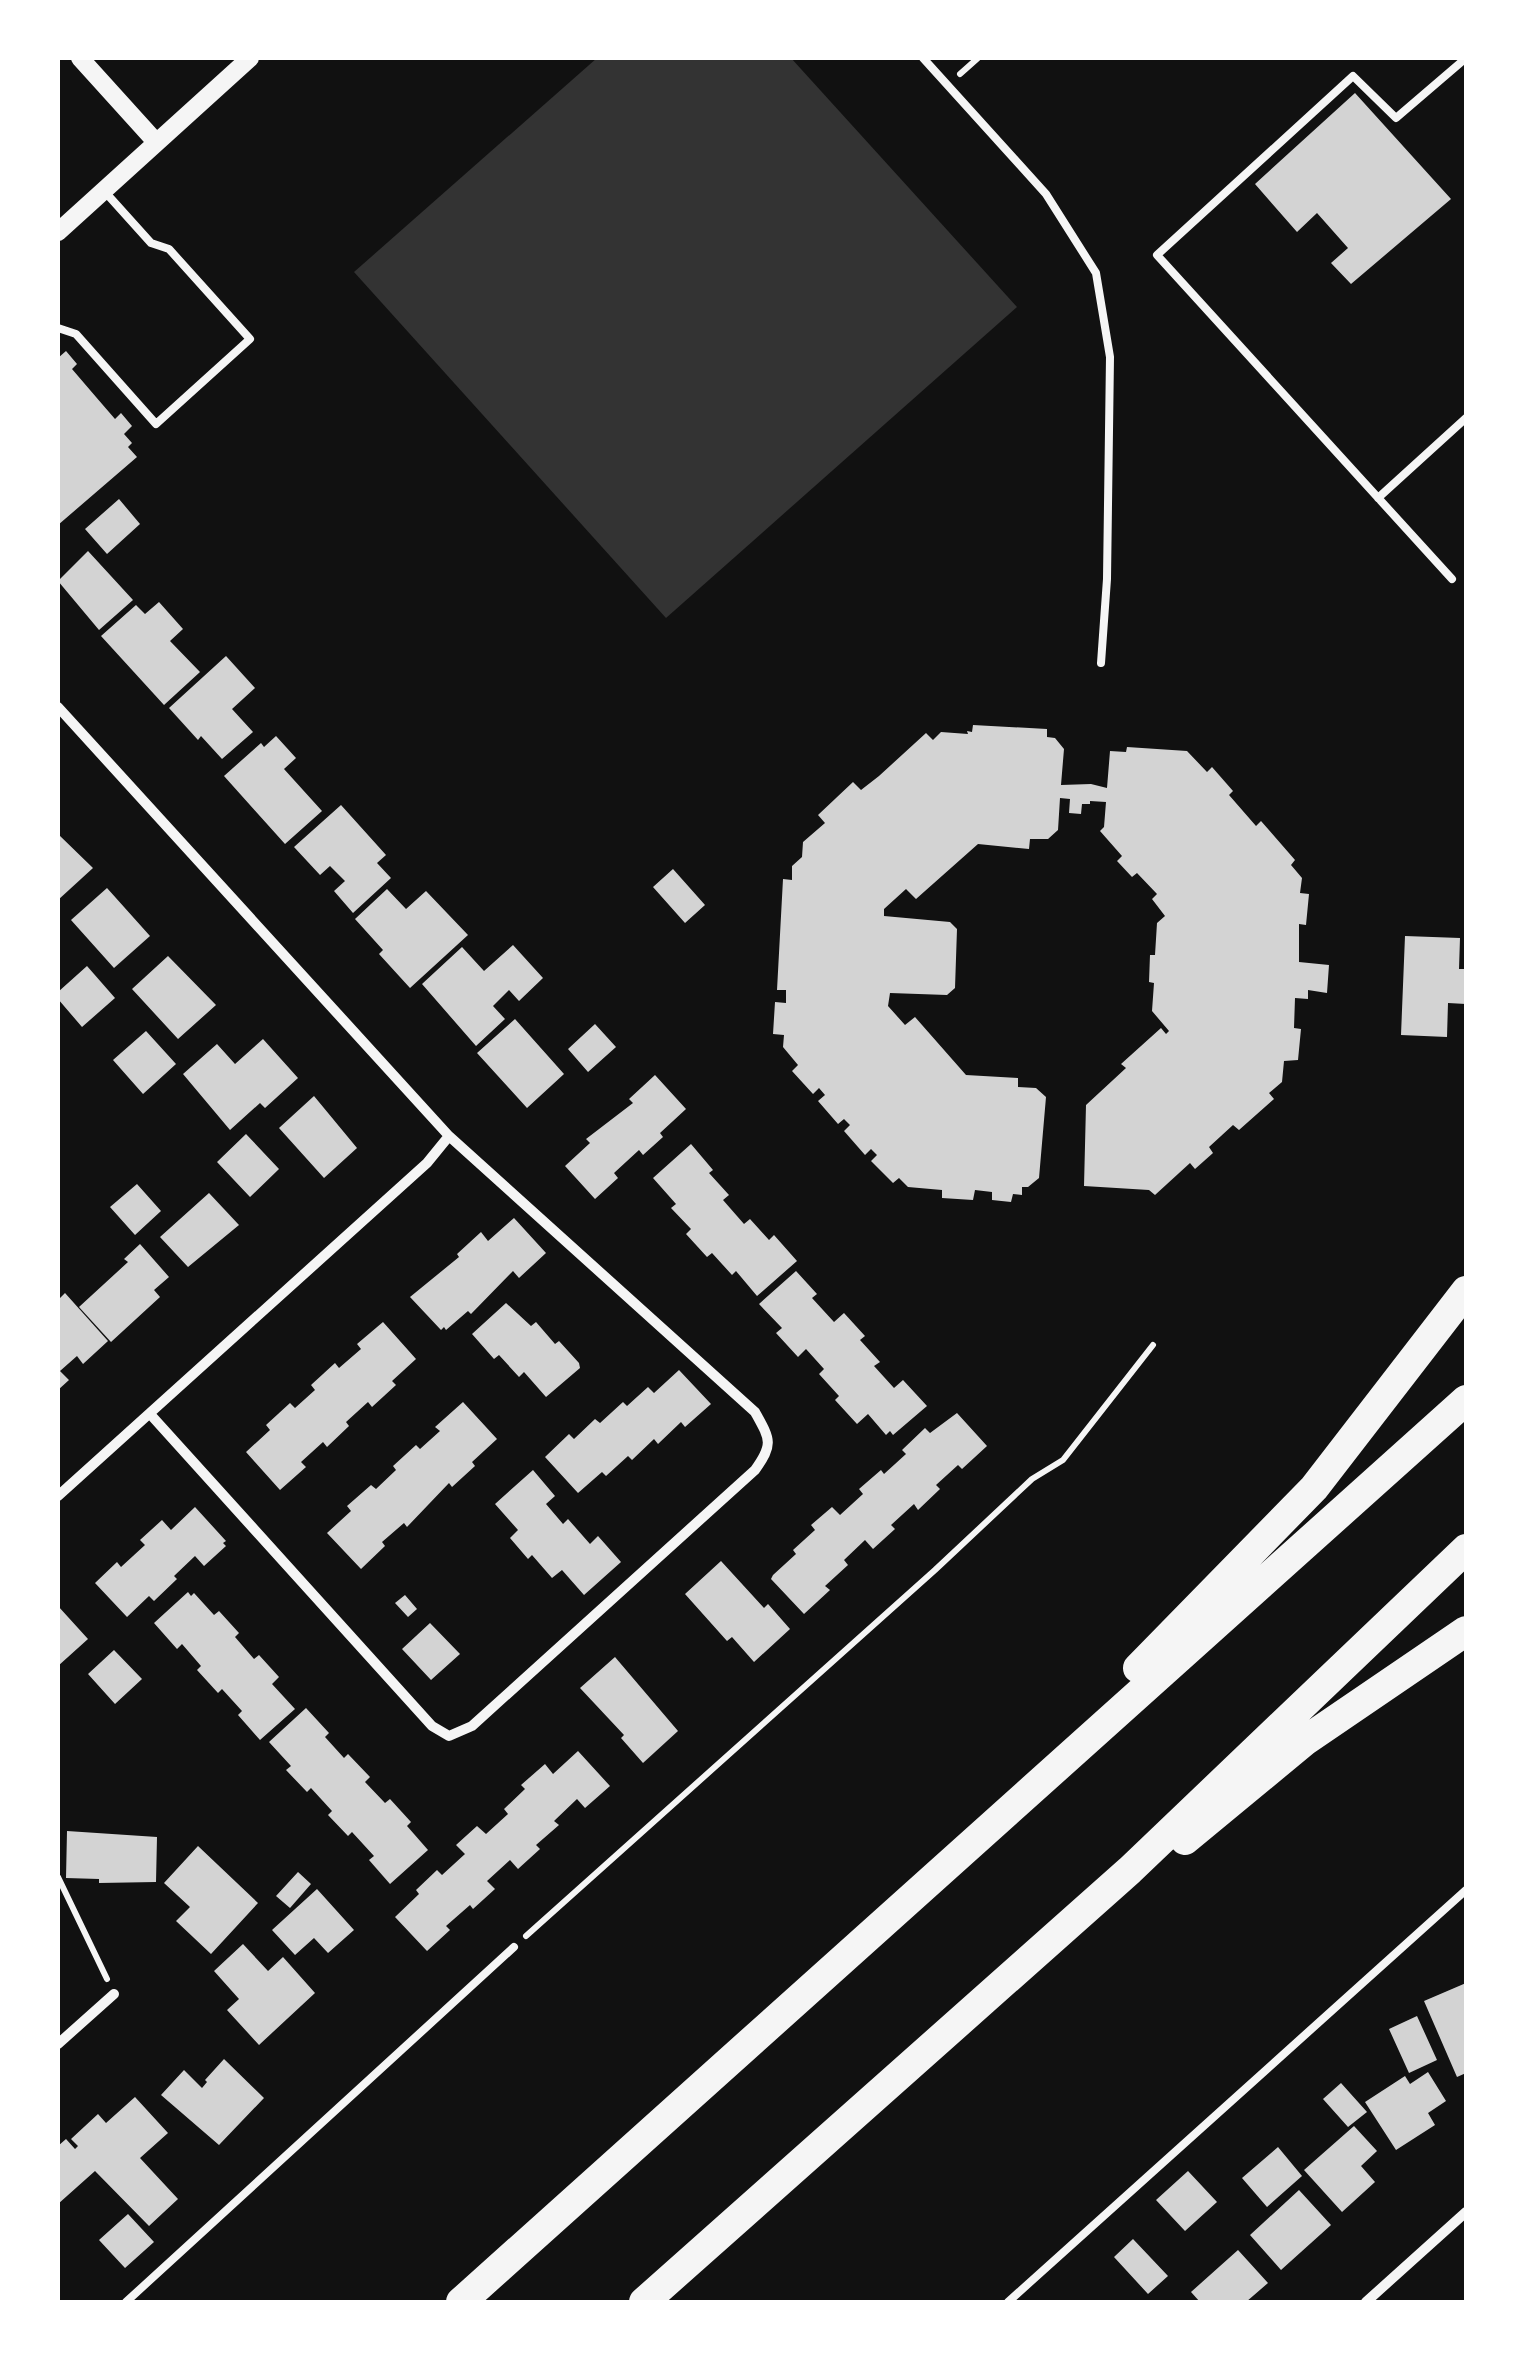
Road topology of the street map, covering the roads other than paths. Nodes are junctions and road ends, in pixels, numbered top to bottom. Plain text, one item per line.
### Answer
1 (80, 58) edge
2 (250, 58) edge
3 (922, 58) edge
4 (1466, 58) edge
5 (156, 142) junction
6 (103, 190) junction
7 (58, 232) edge
8 (58, 328) edge
9 (1466, 418) edge
10 (1378, 498) junction
11 (1452, 578) dead end
12 (1100, 664) dead end
13 (58, 707) edge
14 (449, 1136) junction
15 (1466, 1291) edge
16 (1466, 1400) edge
17 (150, 1414) junction
18 (58, 1496) edge
19 (1466, 1550) edge
20 (1466, 1630) edge
21 (1130, 1870) junction
22 (1466, 1890) edge
23 (514, 1947) road end
24 (114, 1994) road end
25 (772, 2021) junction
26 (58, 2044) edge
27 (1466, 2212) edge
28 (126, 2302) edge
29 (460, 2302) edge
30 (644, 2302) edge
31 (1008, 2302) edge
32 (1366, 2302) edge

1 - 5 street
2 - 5 street
3 - 12 lane
4 - 10 lane
5 - 6 street
6 - 7 street
6 - 8 lane
9 - 10 lane
10 - 11 lane
13 - 14 street
14 - 17 street
14 - 17 street
15 - 25 highway
16 - 25 highway
17 - 18 street
19 - 21 highway
20 - 21 highway
21 - 30 highway
22 - 31 lane
23 - 28 lane
24 - 26 street
25 - 29 highway
27 - 32 street

